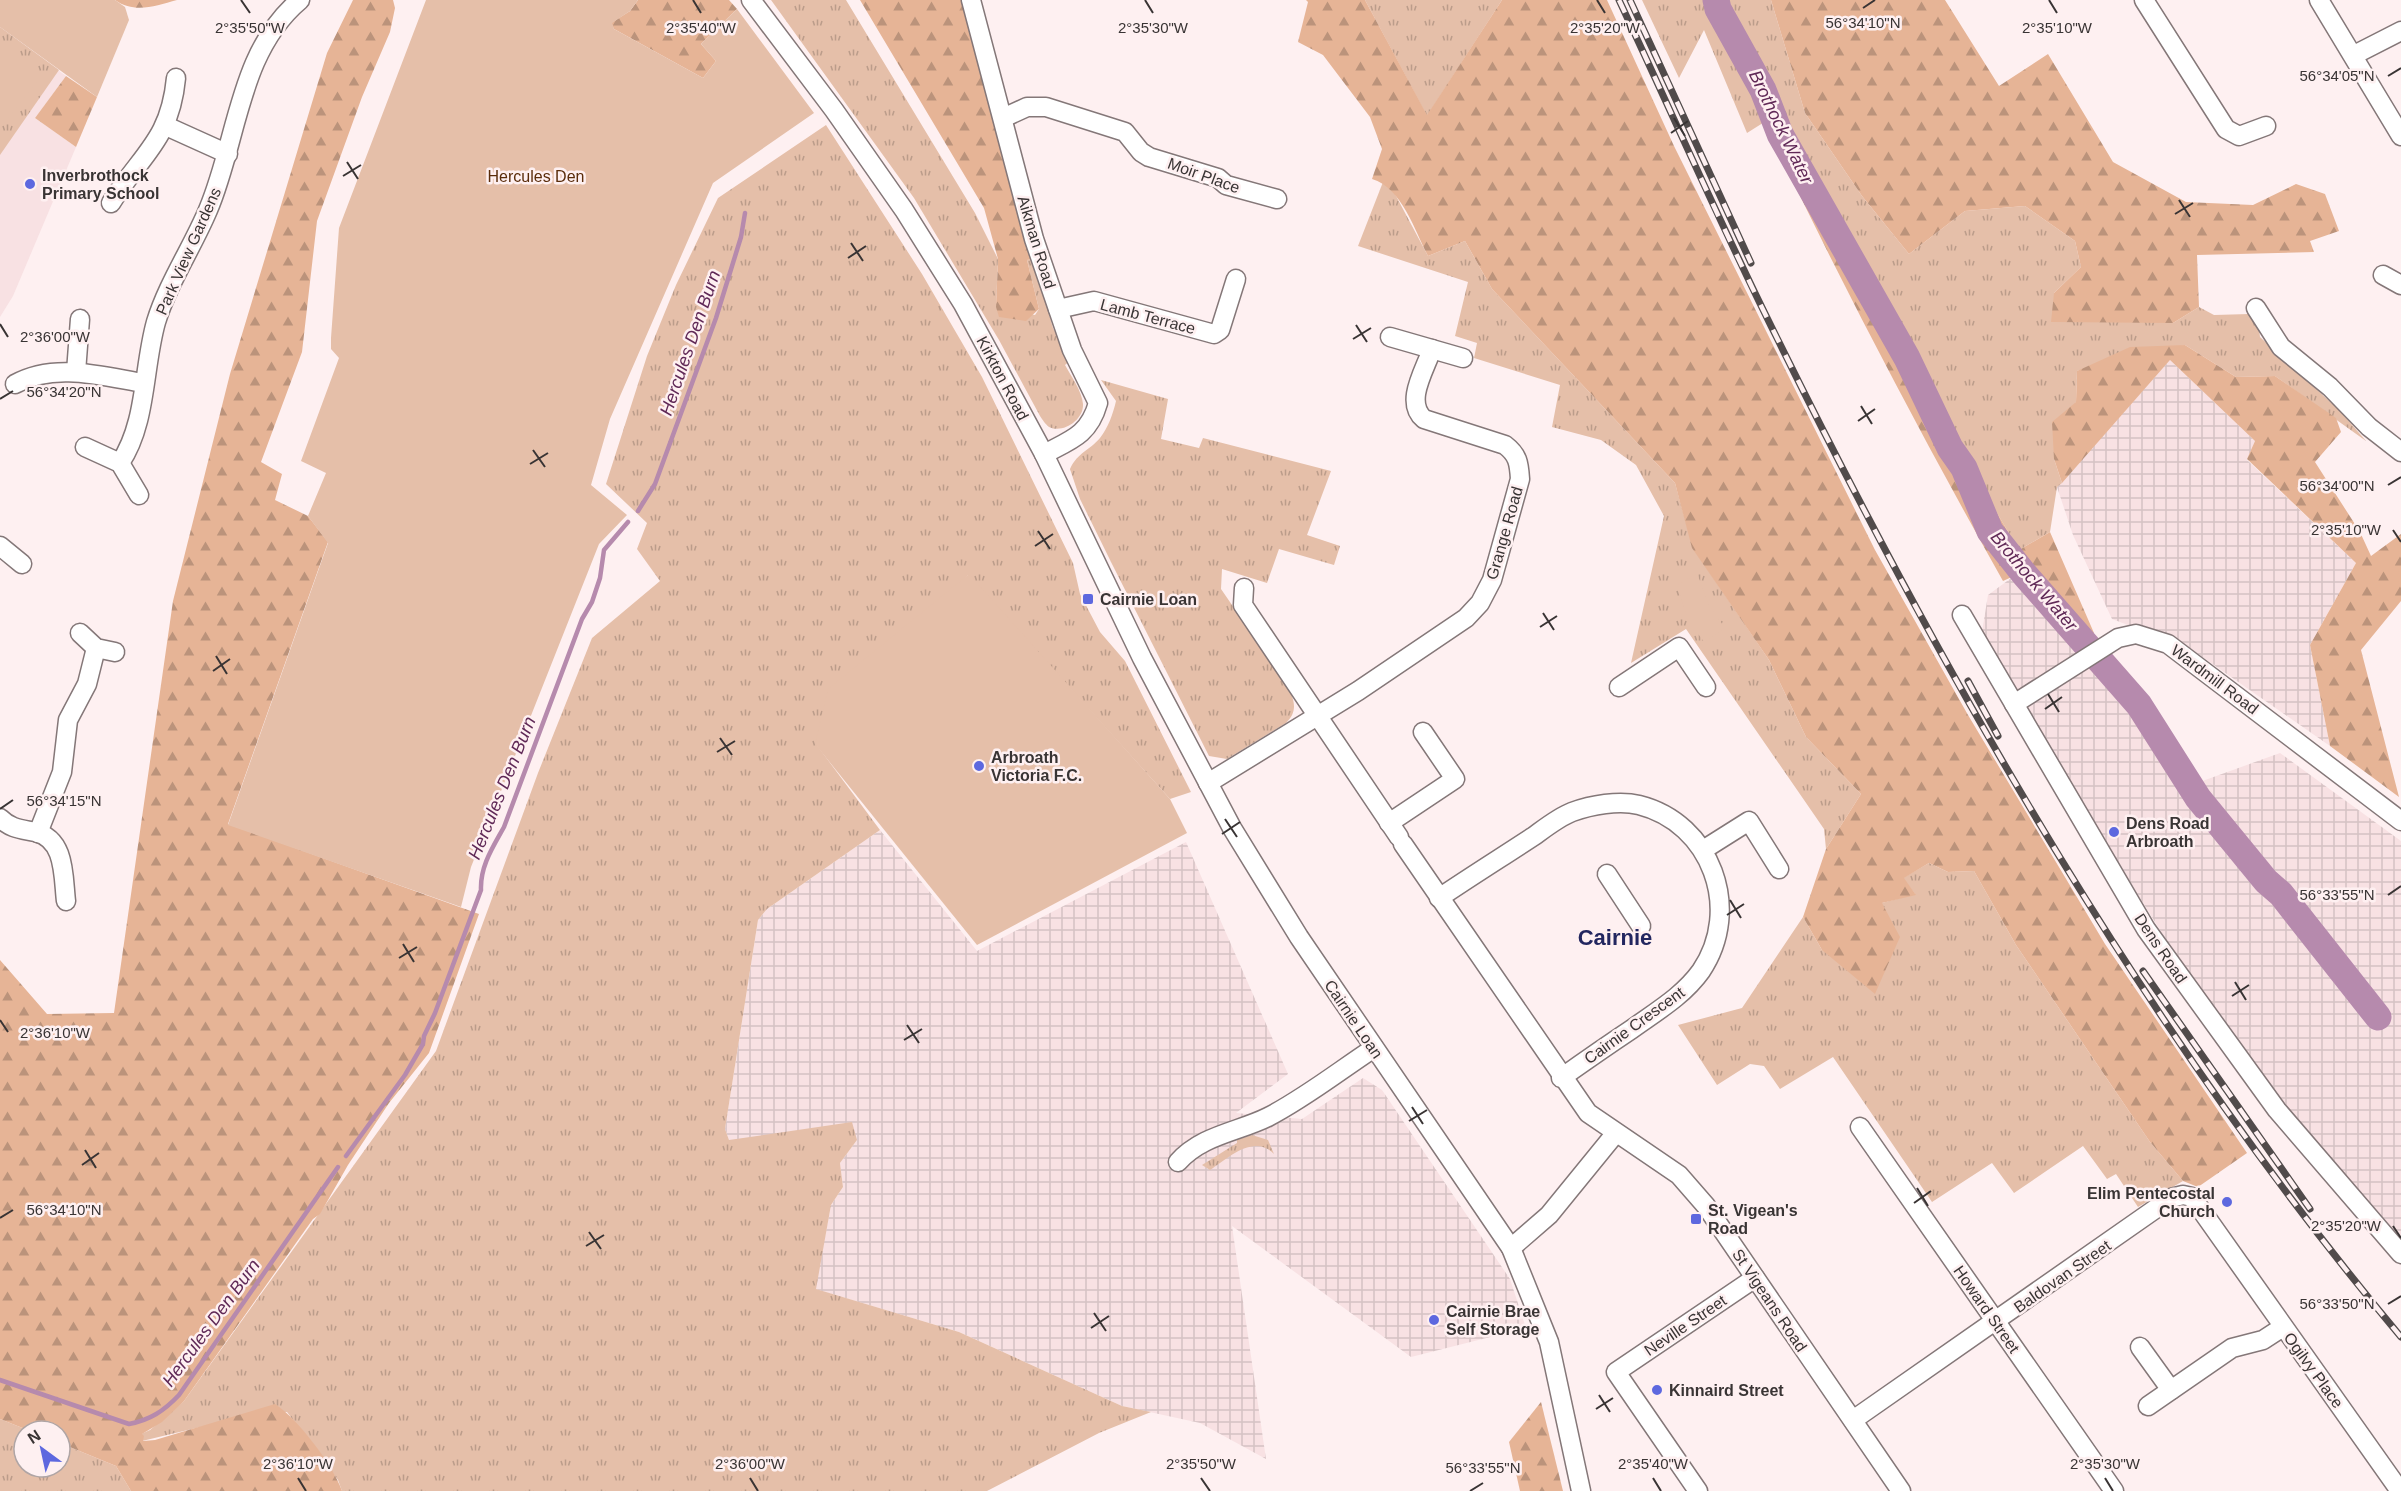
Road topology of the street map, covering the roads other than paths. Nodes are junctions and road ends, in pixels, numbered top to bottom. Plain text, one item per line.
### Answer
1 (300, 0) edge
2 (751, 0) edge
3 (971, 0) edge
4 (2144, 0) edge
5 (2319, 0) edge
6 (2401, 31) edge
7 (2354, 56) junction
8 (176, 78) dead end
9 (1004, 118) junction
10 (166, 126) junction
11 (2266, 126) dead end
12 (2401, 136) edge
13 (228, 154) junction
14 (1277, 199) dead end
15 (111, 203) dead end
16 (2383, 275) dead end
17 (1236, 279) dead end
18 (2401, 285) edge
19 (2256, 308) dead end
20 (1058, 309) junction
21 (80, 319) dead end
22 (1390, 337) dead end
23 (1432, 349) junction
24 (1463, 358) dead end
25 (76, 372) junction
26 (143, 383) junction
27 (15, 384) dead end
28 (85, 447) dead end
29 (2401, 452) edge
30 (1044, 454) junction
31 (120, 463) junction
32 (139, 495) dead end
33 (2, 552) edge
34 (22, 564) dead end
35 (1244, 588) dead end
36 (1962, 615) dead end
37 (80, 633) dead end
38 (96, 648) junction
39 (115, 652) dead end
40 (1619, 687) dead end
41 (1706, 687) dead end
42 (2014, 704) junction
43 (1318, 716) junction
44 (1423, 732) dead end
45 (1208, 783) junction
46 (0, 818) edge
47 (2401, 821) edge
48 (38, 833) junction
49 (1397, 835) junction
50 (1704, 850) junction
51 (1779, 869) dead end
52 (1608, 874) dead end
53 (1438, 898) junction
54 (66, 901) dead end
55 (1641, 926) dead end
56 (1374, 1048) junction
57 (1561, 1078) junction
58 (1860, 1127) dead end
59 (1615, 1134) junction
60 (1178, 1162) dead end
61 (2183, 1195) joint
62 (1511, 1248) junction
63 (2401, 1254) edge
64 (1755, 1278) junction
65 (1997, 1322) junction
66 (2283, 1327) junction
67 (2140, 1347) dead end
68 (2171, 1390) junction
69 (2148, 1406) dead end
70 (1853, 1420) junction
71 (1581, 1491) edge
72 (1698, 1491) edge
73 (1901, 1491) edge
74 (2114, 1491) edge
75 (2400, 1491) edge

1 - 13 street, Park View Gardens
2 - 30 street, Kirkton Road
3 - 9 street, Aikman Road
4 - 11 street
5 - 7 street
6 - 7 street
7 - 12 street
8 - 10 street
9 - 14 street, Moir Place
9 - 20 street, Aikman Road
10 - 13 street
10 - 15 street
13 - 26 street, Park View Gardens
16 - 18 street
17 - 20 street, Lamb Terrace
19 - 29 street
20 - 30 street, Aikman Road
21 - 25 street
22 - 23 street
23 - 24 street
23 - 43 street, Grange Road
25 - 26 street
25 - 27 street
26 - 31 street, Park View Gardens
28 - 31 street
30 - 45 street, Kirkton Road
31 - 32 street
33 - 34 street
35 - 43 street
36 - 42 street, Dens Road
37 - 38 street
38 - 39 street
38 - 48 street
40 - 41 street
42 - 47 street, Wardmill Road
42 - 63 street, Dens Road
43 - 45 street, Grange Road
43 - 49 street
44 - 49 street
45 - 56 street, Cairnie Loan
46 - 48 street
48 - 54 street
49 - 53 street
50 - 51 street
50 - 53 street, Cairnie Crescent
50 - 57 street, Cairnie Crescent
52 - 55 street
53 - 57 street
56 - 60 street
56 - 62 street, Cairnie Loan
57 - 59 street
58 - 65 street, Howard Street
59 - 62 street
59 - 64 street, St Vigeans Road
61 - 65 street, Baldovan Street
61 - 66 street, Ogilvy Place
62 - 71 street, Cairnie Loan
64 - 70 street, St Vigeans Road
64 - 72 street, Neville Street
65 - 70 street, Baldovan Street
65 - 74 street, Howard Street
66 - 68 street
66 - 75 street, Ogilvy Place
67 - 68 street
68 - 69 street
70 - 73 street, St Vigeans Road

